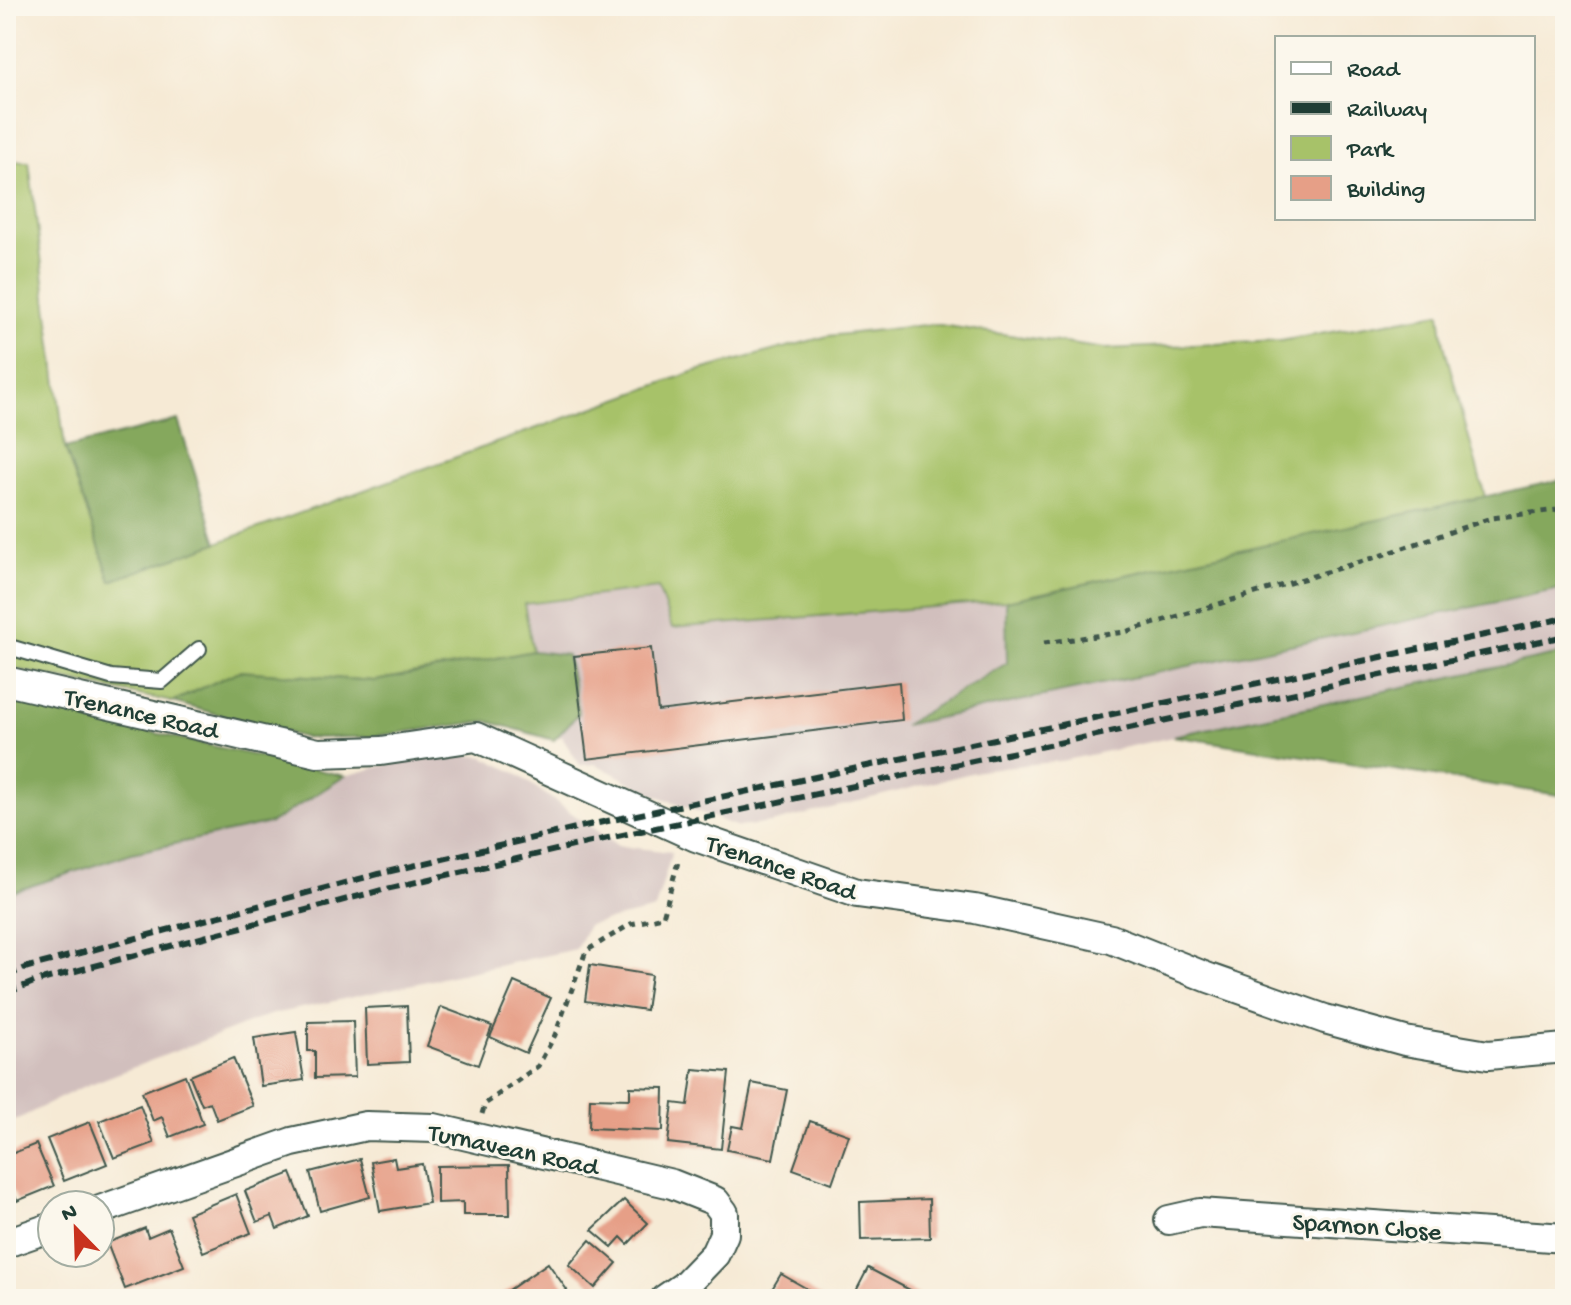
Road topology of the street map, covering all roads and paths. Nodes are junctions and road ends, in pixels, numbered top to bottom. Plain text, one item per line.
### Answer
1 (1565, 509) edge
2 (1044, 643) dead end
3 (6, 646) edge
4 (199, 649) dead end
5 (6, 681) edge
6 (687, 833) junction
7 (1565, 1048) edge
8 (476, 1138) junction
9 (116, 1204) edge
10 (1169, 1220) dead end
11 (36, 1233) edge
12 (1565, 1238) edge
13 (6, 1243) edge
14 (665, 1299) edge

1 - 2 path
3 - 4 lane
5 - 6 street, Trenance Road
6 - 7 street, Trenance Road
6 - 8 path
8 - 9 street, Turnavean Road
8 - 14 street, Turnavean Road
10 - 12 street, Sparnon Close
11 - 13 street

